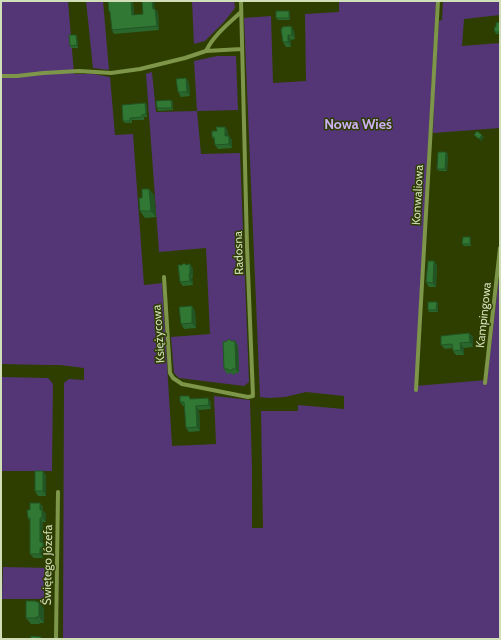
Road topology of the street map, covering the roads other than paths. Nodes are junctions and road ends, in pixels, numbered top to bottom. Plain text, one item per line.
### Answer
1 (241, 1) edge
2 (438, 1) edge
3 (241, 12) junction
4 (242, 49) junction
5 (206, 51) junction
6 (1, 76) edge
7 (500, 248) edge
8 (164, 277) dead end
9 (485, 383) dead end
10 (416, 390) dead end
11 (253, 396) joint
12 (58, 492) dead end
13 (56, 639) edge

1 - 3 street, Radosna
2 - 10 street, Konwaliowa
3 - 4 street, Radosna
3 - 5 street
4 - 5 street
4 - 11 street, Radosna
5 - 6 street
7 - 9 street, Kampingowa
8 - 11 street, Księżycowa
12 - 13 street, Świętego Józefa

